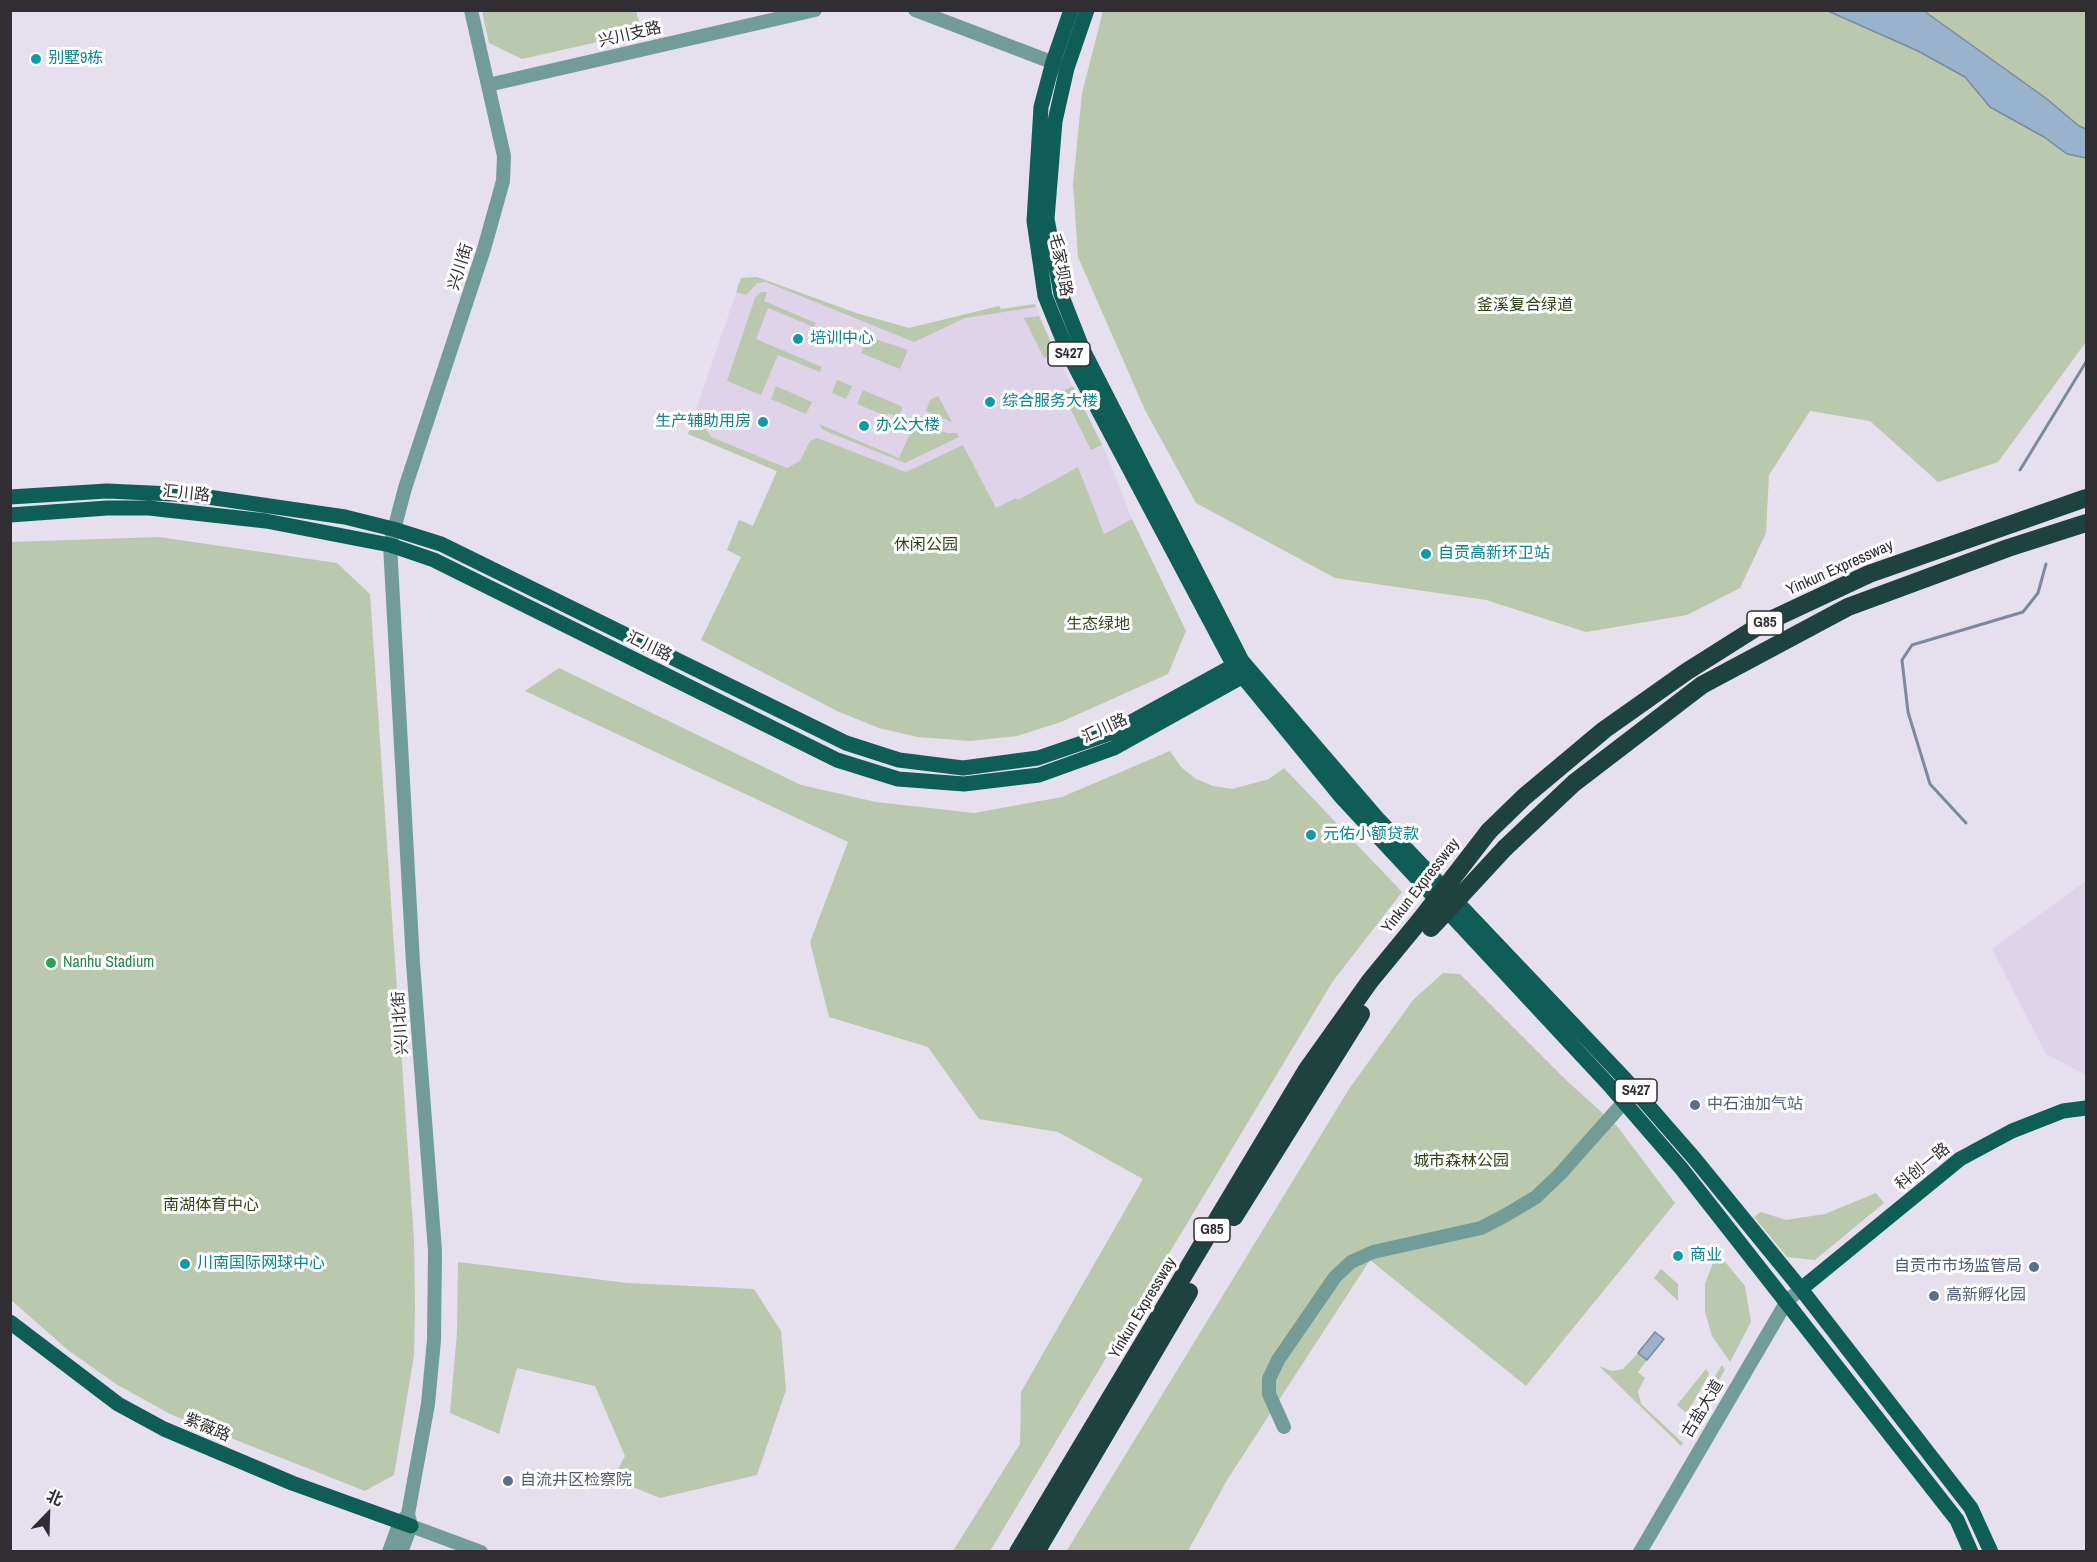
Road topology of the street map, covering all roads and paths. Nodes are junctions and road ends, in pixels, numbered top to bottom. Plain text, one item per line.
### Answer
1 (471, 10) edge
2 (814, 10) edge
3 (915, 10) edge
4 (1071, 10) edge
5 (1088, 10) edge
6 (1053, 62) junction
7 (1067, 68) junction
8 (488, 85) junction
9 (10, 497) edge
10 (2086, 498) edge
11 (10, 515) edge
12 (2086, 523) edge
13 (393, 529) junction
14 (390, 545) junction
15 (1242, 669) junction
16 (1426, 924) junction
17 (1624, 1102) junction
18 (2086, 1108) edge
19 (1801, 1289) junction
20 (1787, 1301) junction
21 (10, 1322) edge
22 (1284, 1427) dead end
23 (406, 1521) junction
24 (389, 1551) edge
25 (401, 1551) edge
26 (481, 1551) edge
27 (1018, 1551) edge
28 (1036, 1551) edge
29 (1640, 1551) edge
30 (1971, 1551) edge
31 (1991, 1551) edge

1 - 8 street, 兴川街
2 - 8 street, 兴川支路
3 - 6 street
4 - 6 main road, 毛家坝路 / S427
5 - 7 main road, 毛家坝路 / S427
6 - 7 street
6 - 15 main road, 毛家坝路 / S427
7 - 15 main road, 毛家坝路 / S427
8 - 13 street, 兴川街
9 - 13 main road, 汇川路
10 - 16 highway, Yinkun Expressway / G85, bridge
11 - 14 main road, 汇川路
12 - 16 highway, Yinkun Expressway / G85, bridge
13 - 14 street, 兴川北街
13 - 15 main road, 汇川路
14 - 15 main road, 汇川路
14 - 23 street, 兴川北街
15 - 17 main road, S427
15 - 19 main road, S427
16 - 27 highway, Yinkun Expressway / G85
16 - 28 highway, Yinkun Expressway / G85
17 - 20 main road, S427
17 - 22 street
18 - 19 main road, 科创一路
19 - 20 street, 古盐大道
19 - 31 main road, S427
20 - 29 street, 古盐大道
20 - 30 main road, S427
21 - 23 main road, 紫薇路
23 - 24 street
23 - 25 street
23 - 26 street

